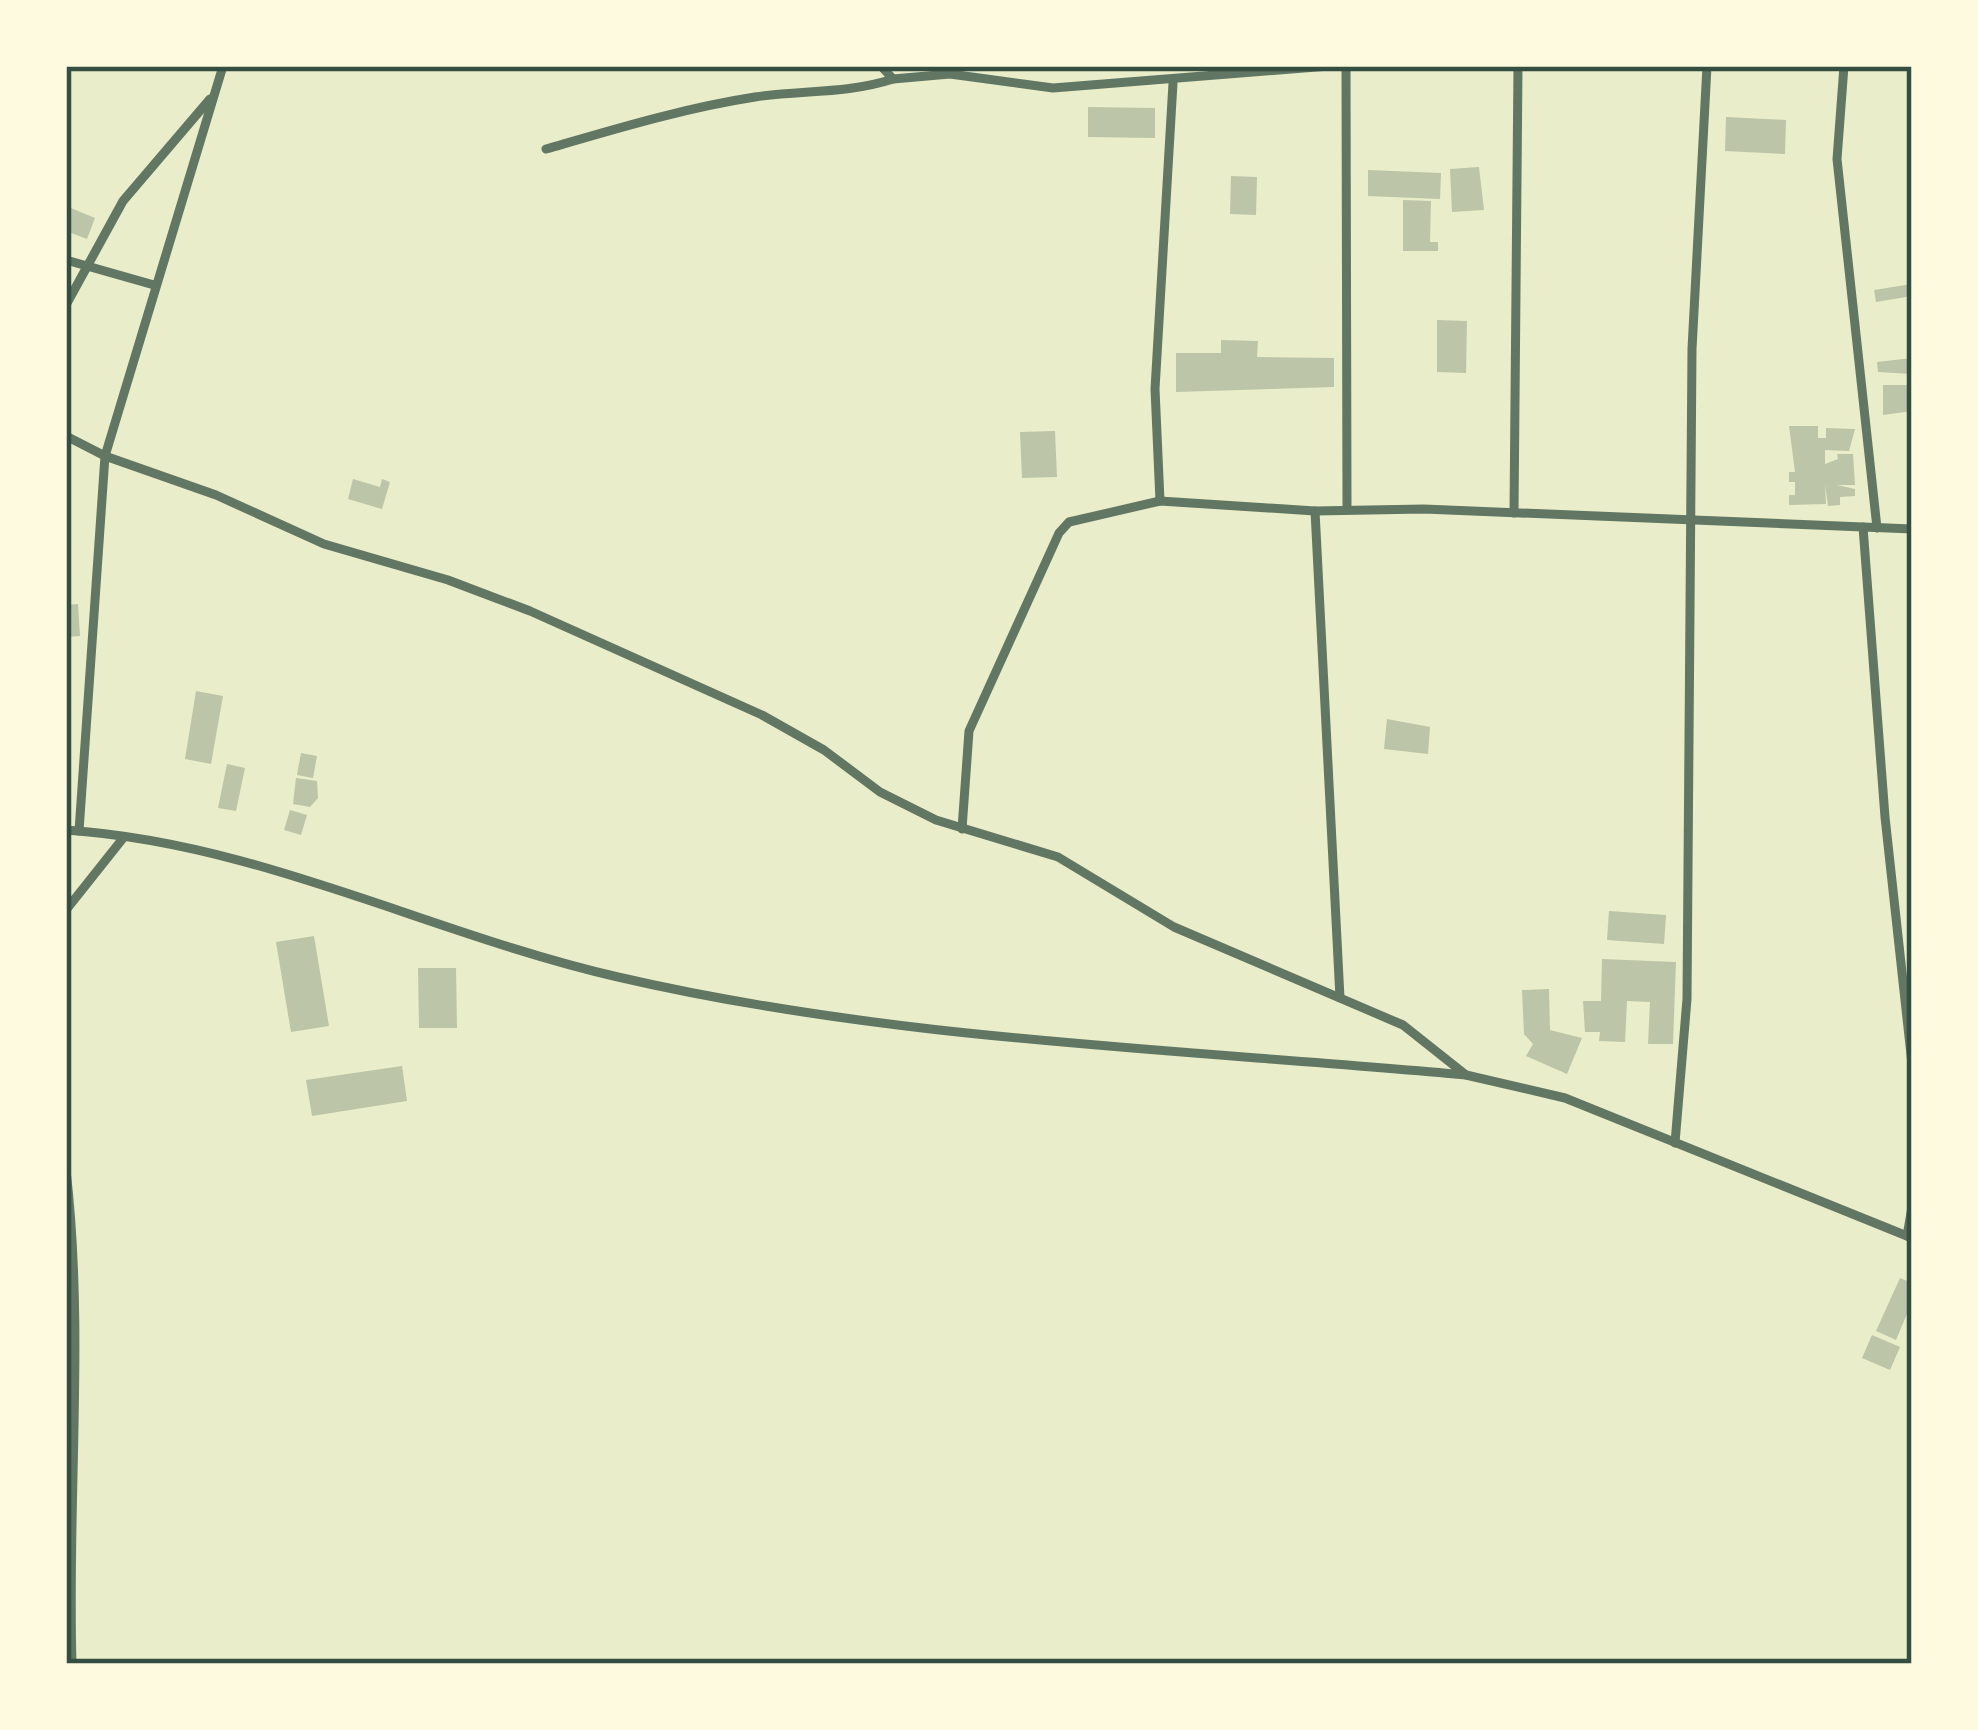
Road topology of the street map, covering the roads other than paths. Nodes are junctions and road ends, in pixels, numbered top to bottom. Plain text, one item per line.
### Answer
1 (223, 66) edge
2 (881, 66) edge
3 (1329, 66) edge
4 (1346, 66) edge
5 (1518, 66) edge
6 (1707, 66) edge
7 (1844, 66) edge
8 (994, 72) edge
9 (893, 80) junction
10 (1173, 82) junction
11 (213, 95) junction
12 (546, 149) dead end
13 (66, 260) edge
14 (86, 265) junction
15 (154, 285) junction
16 (66, 305) edge
17 (66, 436) edge
18 (105, 456) junction
19 (1160, 501) junction
20 (1347, 509) junction
21 (1315, 511) junction
22 (1514, 513) junction
23 (1692, 522) junction
24 (1863, 527) junction
25 (1877, 528) junction
26 (1912, 529) edge
27 (962, 829) junction
28 (66, 830) edge
29 (79, 831) junction
30 (124, 837) junction
31 (66, 910) edge
32 (1340, 998) junction
33 (1912, 1064) edge
34 (1466, 1076) junction
35 (1676, 1143) junction
36 (66, 1170) edge
37 (1912, 1207) edge
38 (1910, 1237) edge
39 (72, 1664) edge

1 - 11 street
2 - 9 street
3 - 10 street
4 - 20 street
5 - 22 street
6 - 23 street
7 - 25 street
8 - 9 street
8 - 10 street
9 - 12 street
10 - 19 street
11 - 14 street
11 - 15 street
13 - 14 street
14 - 15 street
14 - 16 street
15 - 18 street
17 - 18 street
18 - 27 street
18 - 29 street
19 - 21 street
19 - 27 street
20 - 21 street
20 - 22 street
21 - 32 street
22 - 23 street
23 - 24 street
23 - 35 street
24 - 25 street
24 - 33 street
25 - 26 street
27 - 32 street
28 - 29 street
29 - 30 street
30 - 31 street
30 - 34 street
32 - 34 street
34 - 35 street
35 - 38 street
36 - 39 street
37 - 38 street

